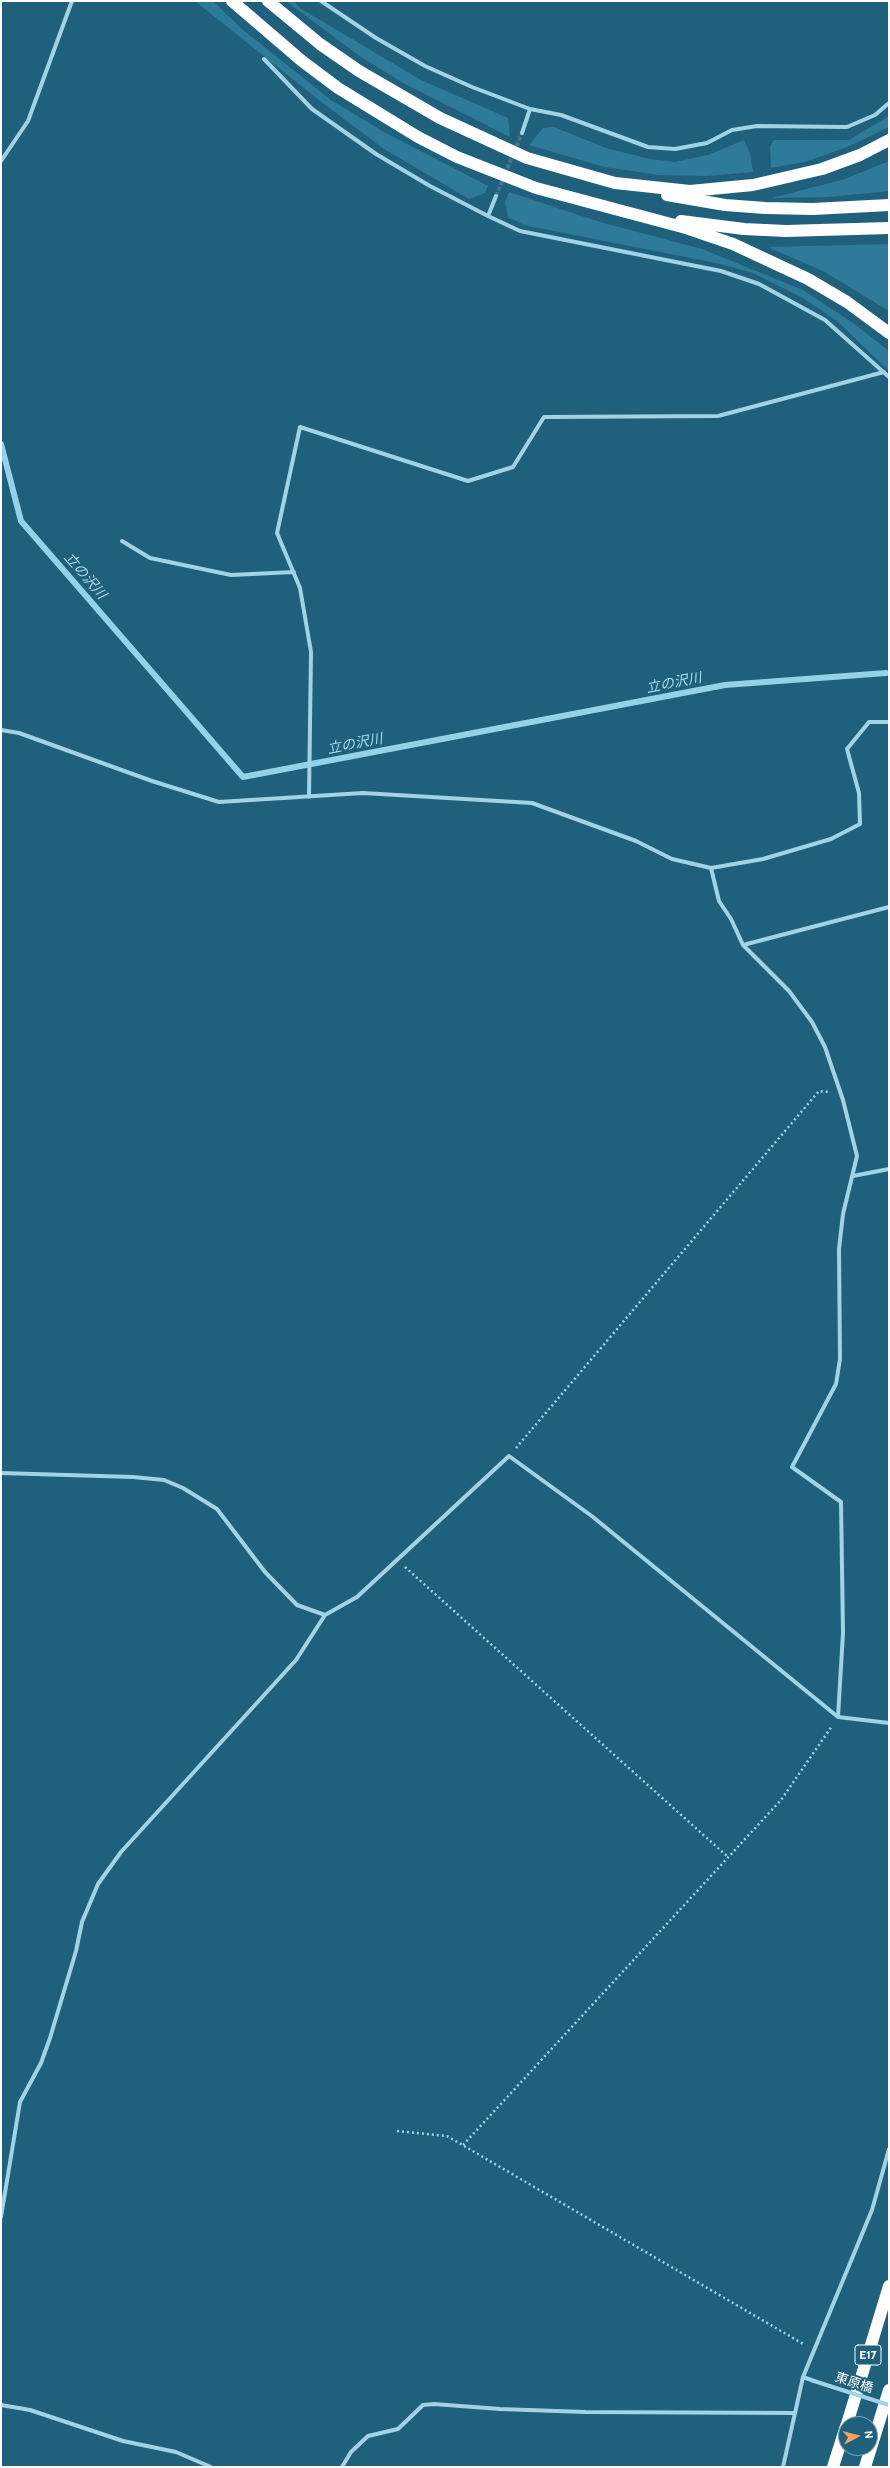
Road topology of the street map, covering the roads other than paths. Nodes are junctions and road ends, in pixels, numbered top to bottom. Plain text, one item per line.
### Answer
1 (72, 1) edge
2 (232, 1) edge
3 (268, 1) edge
4 (321, 1) edge
5 (264, 59) dead end
6 (889, 103) edge
7 (530, 109) junction
8 (522, 133) tunnel mouth
9 (889, 140) edge
10 (1, 161) edge
11 (615, 183) junction
12 (496, 196) tunnel mouth
13 (889, 205) edge
14 (633, 213) junction
15 (488, 216) junction
16 (889, 228) edge
17 (889, 333) edge
18 (884, 372) junction
19 (889, 377) edge
20 (122, 541) dead end
21 (294, 572) junction
22 (889, 722) edge
23 (1, 730) edge
24 (309, 797) junction
25 (710, 868) junction
26 (889, 907) edge
27 (743, 945) junction
28 (889, 1169) edge
29 (853, 1176) junction
30 (1, 1473) edge
31 (325, 1615) junction
32 (838, 1718) junction
33 (889, 1723) edge
34 (889, 2149) edge
35 (1, 2217) edge
36 (889, 2286) edge
37 (803, 2377) junction
38 (889, 2390) edge
39 (1, 2405) edge
40 (889, 2405) edge
41 (795, 2413) junction
42 (849, 2416) edge
43 (838, 2451) edge
44 (211, 2467) edge
45 (342, 2467) edge
46 (783, 2467) edge
47 (833, 2467) edge
48 (865, 2467) edge

1 - 10 street
2 - 14 highway
3 - 11 highway
4 - 7 street
5 - 15 street
6 - 7 street
7 - 8 street
9 - 11 highway
11 - 13 highway
12 - 15 street
14 - 16 highway
14 - 17 highway
15 - 18 street
18 - 19 street
18 - 21 street
20 - 21 street
21 - 24 street
22 - 25 street
23 - 24 street
24 - 25 street
25 - 27 street
26 - 27 street
27 - 29 street
28 - 29 street
29 - 32 street
30 - 31 street
31 - 32 street
31 - 35 street
32 - 33 street
34 - 37 street
36 - 42 highway, E17
37 - 40 street, 東原橋, bridge
37 - 41 street
38 - 48 highway
39 - 44 street
41 - 45 street
41 - 46 street
43 - 47 highway, E17

